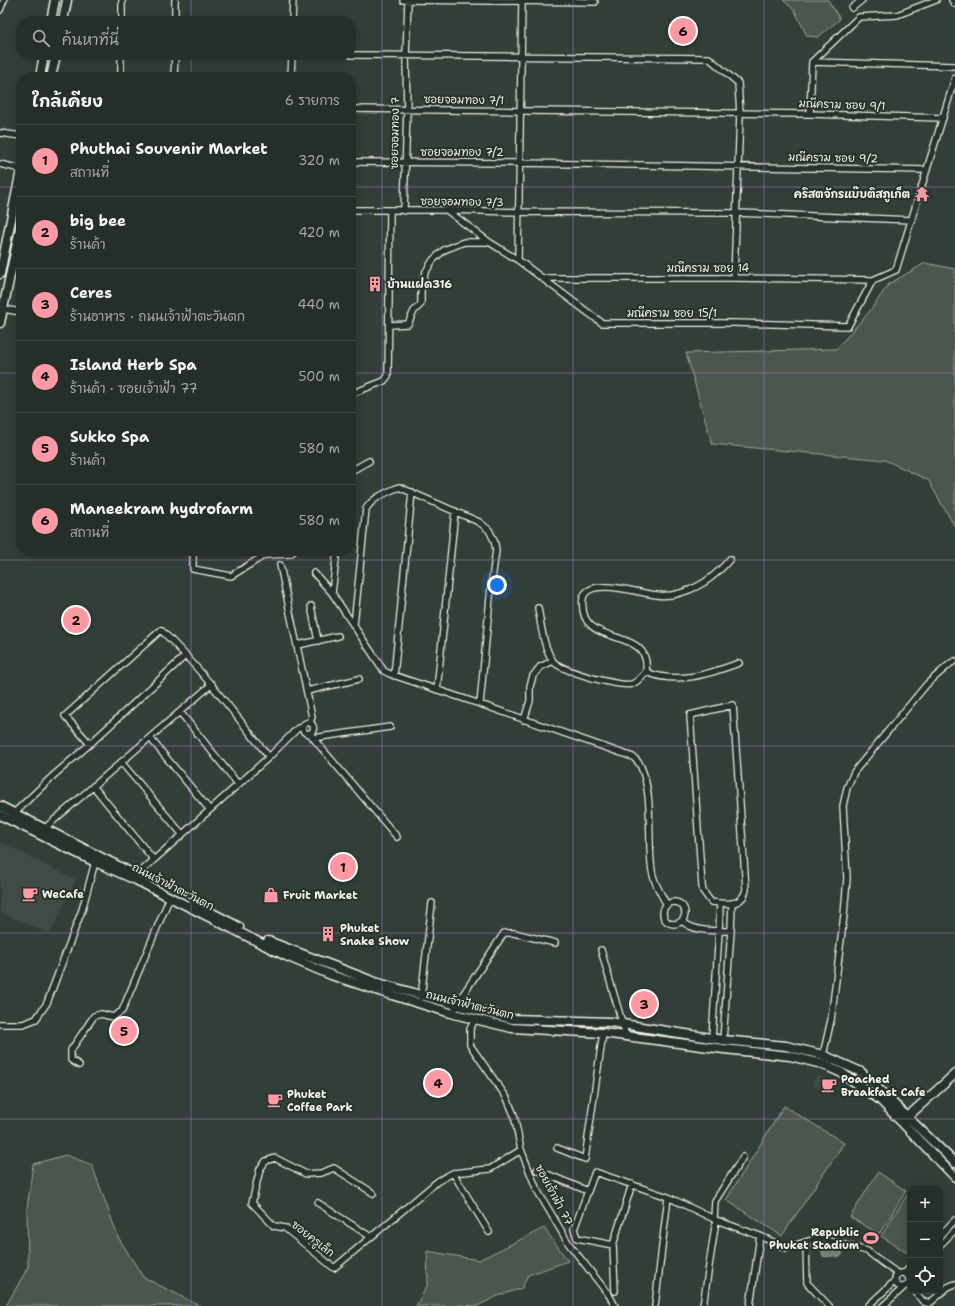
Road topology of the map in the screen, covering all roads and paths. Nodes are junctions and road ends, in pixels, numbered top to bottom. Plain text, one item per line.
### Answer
1 (4, 0) edge
2 (55, 0) edge
3 (67, 0) edge
4 (122, 0) edge
5 (175, 0) edge
6 (292, 0) edge
7 (406, 0) edge
8 (862, 0) edge
9 (936, 0) edge
10 (952, 0) edge
11 (522, 1) edge
12 (595, 2) dead end
13 (955, 4) edge
14 (852, 8) dead end
15 (0, 10) edge
16 (52, 16) edge
17 (64, 16) edge
18 (122, 16) edge
19 (175, 16) edge
20 (292, 16) edge
21 (356, 55) edge
22 (406, 56) junction
23 (521, 58) junction
24 (43, 60) edge
25 (55, 60) edge
26 (121, 60) edge
27 (175, 60) edge
28 (292, 60) edge
29 (812, 62) junction
30 (955, 66) edge
31 (41, 72) edge
32 (53, 72) edge
33 (121, 72) edge
34 (174, 72) edge
35 (291, 72) edge
36 (955, 78) edge
37 (356, 109) edge
38 (407, 110) junction
39 (520, 111) junction
40 (740, 113) junction
41 (810, 114) junction
42 (943, 118) junction
43 (0, 133) edge
44 (16, 135) edge
45 (356, 162) edge
46 (405, 162) junction
47 (519, 162) junction
48 (0, 164) edge
49 (738, 166) junction
50 (16, 169) edge
51 (927, 170) junction
52 (16, 195) edge
53 (356, 210) edge
54 (390, 211) junction
55 (404, 211) junction
56 (448, 211) junction
57 (519, 212) junction
58 (737, 213) junction
59 (912, 220) junction
60 (489, 242) junction
61 (16, 248) edge
62 (518, 260) junction
63 (0, 274) edge
64 (542, 278) junction
65 (734, 278) junction
66 (873, 280) junction
67 (3, 309) junction
68 (16, 311) edge
69 (0, 323) edge
70 (389, 325) junction
71 (356, 392) edge
72 (369, 461) dead end
73 (356, 468) edge
74 (412, 492) junction
75 (455, 511) junction
76 (193, 556) edge
77 (261, 556) edge
78 (336, 556) edge
79 (730, 559) dead end
80 (280, 565) dead end
81 (314, 573) dead end
82 (332, 593) junction
83 (311, 606) dead end
84 (538, 608) dead end
85 (354, 625) junction
86 (338, 636) dead end
87 (318, 641) junction
88 (298, 645) junction
89 (186, 655) junction
90 (553, 661) junction
91 (955, 662) edge
92 (739, 663) dead end
93 (646, 672) junction
94 (394, 676) junction
95 (359, 679) dead end
96 (212, 684) junction
97 (437, 690) junction
98 (307, 691) junction
99 (480, 704) junction
100 (180, 712) junction
101 (524, 720) junction
102 (310, 723) junction
103 (390, 727) dead end
104 (302, 728) junction
105 (311, 736) junction
106 (150, 738) junction
107 (90, 744) junction
108 (269, 757) junction
109 (121, 762) junction
110 (238, 784) junction
111 (92, 786) junction
112 (0, 806) edge
113 (209, 809) junction
114 (0, 815) edge
115 (11, 816) junction
116 (45, 828) junction
117 (182, 834) junction
118 (397, 837) dead end
119 (153, 859) junction
120 (95, 862) junction
121 (137, 875) junction
122 (170, 898) junction
123 (432, 904) dead end
124 (720, 904) junction
125 (732, 904) junction
126 (667, 905) junction
127 (682, 920) junction
128 (719, 931) junction
129 (731, 931) junction
130 (555, 943) dead end
131 (601, 950) dead end
132 (421, 995) junction
133 (420, 1004) junction
134 (456, 1005) junction
135 (454, 1014) junction
136 (474, 1019) junction
137 (0, 1024) edge
138 (624, 1024) junction
139 (602, 1033) junction
140 (626, 1036) junction
141 (712, 1038) junction
142 (723, 1040) junction
143 (824, 1055) junction
144 (79, 1065) dead end
145 (955, 1074) edge
146 (905, 1120) junction
147 (557, 1148) dead end
148 (521, 1150) junction
149 (743, 1157) dead end
150 (955, 1163) edge
151 (537, 1170) dead end
152 (453, 1173) junction
153 (955, 1177) edge
154 (632, 1184) junction
155 (588, 1191) junction
156 (373, 1193) dead end
157 (668, 1197) junction
158 (318, 1203) dead end
159 (715, 1219) junction
160 (955, 1220) edge
161 (955, 1230) edge
162 (489, 1232) dead end
163 (943, 1233) edge
164 (371, 1236) junction
165 (760, 1236) junction
166 (943, 1242) edge
167 (806, 1243) junction
168 (613, 1245) junction
169 (898, 1274) junction
170 (907, 1274) edge
171 (895, 1281) junction
172 (955, 1284) edge
173 (907, 1285) edge
174 (907, 1286) edge
175 (615, 1291) dead end
176 (943, 1291) edge
177 (917, 1294) edge
178 (940, 1294) edge
179 (615, 1306) edge
180 (655, 1306) edge
181 (703, 1306) edge
182 (750, 1306) edge
183 (829, 1306) edge
184 (868, 1306) edge
185 (883, 1306) edge

1 - 15 street
2 - 16 main road
3 - 17 main road
4 - 18 street
5 - 19 street
6 - 20 street
7 - 11 street
7 - 22 street, ซอยจอมทอง 7
8 - 14 street
9 - 29 street
10 - 13 street
11 - 12 street
11 - 23 street
21 - 22 street
22 - 23 street
22 - 38 street, ซอยจอมทอง 7
23 - 39 street
23 - 40 street
24 - 31 main road
25 - 32 main road
26 - 33 street
27 - 34 street
28 - 35 street
29 - 30 street
29 - 41 street
36 - 42 street
37 - 38 street, ซอยจอมทอง 7/1
38 - 39 street, ซอยจอมทอง 7/1
38 - 46 street, ซอยจอมทอง 7
39 - 40 street, ซอยจอมทอง 7/1
39 - 47 street
40 - 41 street, มณีคราม ซอย 9/1
40 - 49 street
41 - 42 street, มณีคราม ซอย 9/1
42 - 51 street
43 - 44 street
45 - 46 street, ซอยจอมทอง 7/2
46 - 47 street, ซอยจอมทอง 7/2
46 - 55 street, ซอยจอมทอง 7
47 - 49 street, ซอยจอมทอง 7/2
47 - 57 street
48 - 50 street
49 - 51 street, มณีคราม ซอย 9/2
49 - 58 street
51 - 59 street
52 - 63 main road
53 - 54 street, ซอยจอมทอง 7/3
54 - 55 street, ซอยจอมทอง 7/3
54 - 70 street
55 - 56 street, ซอยจอมทอง 7/3
56 - 57 street, ซอยจอมทอง 7/3
56 - 60 street, มณีคราม ซอย 15/1
57 - 58 street, ซอยจอมทอง 7/3
57 - 62 street
58 - 59 street, ซอยจอมทอง 7/3
58 - 65 street
59 - 66 street
60 - 62 street, มณีคราม ซอย 15/1
60 - 70 street
61 - 67 main road
62 - 64 street, มณีคราม ซอย 15/1
64 - 65 street, มณีคราม ซอย 14
64 - 66 street, มณีคราม ซอย 15/1
65 - 66 street, มณีคราม ซอย 14
67 - 68 street
67 - 69 main road
70 - 71 street
72 - 73 street
74 - 75 street
74 - 85 street
74 - 94 street
75 - 97 street
75 - 99 street
76 - 77 street
78 - 82 street
79 - 93 street
80 - 88 street
81 - 82 street
82 - 85 street
83 - 87 street
84 - 90 street
85 - 94 street
86 - 87 street
87 - 88 street
88 - 98 street
89 - 96 street
89 - 107 street
89 - 107 street
90 - 93 street
90 - 101 street
91 - 143 street
92 - 93 street
94 - 97 street
95 - 98 street
96 - 100 street
96 - 108 street
97 - 99 street
98 - 102 street
99 - 101 street
100 - 106 street
100 - 110 street
101 - 126 street
102 - 104 street
102 - 105 street
103 - 105 street
104 - 105 street
104 - 108 street
105 - 118 street
106 - 109 street
106 - 113 street
107 - 115 street
108 - 110 street
109 - 111 street
109 - 117 street
110 - 113 street
111 - 116 street
111 - 119 street
112 - 115 main road, ถนนเจ้าฟ้าตะวันตก
113 - 117 street
114 - 115 main road, ถนนเจ้าฟ้าตะวันตก
115 - 116 main road, ถนนเจ้าฟ้าตะวันตก
115 - 120 main road, ถนนเจ้าฟ้าตะวันตก
116 - 121 main road, ถนนเจ้าฟ้าตะวันตก
117 - 119 street
119 - 121 street
120 - 122 main road, ถนนเจ้าฟ้าตะวันตก
120 - 137 street
121 - 132 main road, ถนนเจ้าฟ้าตะวันตก
122 - 133 main road, ถนนเจ้าฟ้าตะวันตก
122 - 144 street
123 - 132 street
124 - 125 street
124 - 125 street
124 - 128 street
125 - 129 street
126 - 127 street
126 - 127 street
127 - 128 street
128 - 129 street
128 - 141 street
129 - 142 street
130 - 134 street
131 - 138 street
132 - 133 street
132 - 134 main road, ถนนเจ้าฟ้าตะวันตก
133 - 135 main road, ถนนเจ้าฟ้าตะวันตก
134 - 135 street
134 - 138 main road, ถนนเจ้าฟ้าตะวันตก
135 - 136 main road, ถนนเจ้าฟ้าตะวันตก
136 - 139 main road, ถนนเจ้าฟ้าตะวันตก
136 - 148 street, ซอยเจ้าฟ้า 77
138 - 140 street
138 - 141 main road, ถนนเจ้าฟ้าตะวันตก
139 - 140 main road, ถนนเจ้าฟ้าตะวันตก
139 - 147 street
140 - 146 main road, ถนนเจ้าฟ้าตะวันตก
141 - 142 main road, ถนนเจ้าฟ้าตะวันตก
142 - 143 main road, ถนนเจ้าฟ้าตะวันตก
143 - 146 main road, ถนนเจ้าฟ้าตะวันตก
145 - 146 main road
146 - 150 main road, ถนนเจ้าฟ้าตะวันตก
146 - 153 main road, ถนนเจ้าฟ้าตะวันตก
148 - 152 street, ซอยครูเล็ก
148 - 179 street, ซอยเจ้าฟ้า 77
149 - 159 street
151 - 155 street
152 - 162 street
152 - 164 street, ซอยครูเล็ก
154 - 155 street
154 - 157 street
154 - 168 street
155 - 168 street
156 - 164 street, ซอยครูเล็ก
157 - 159 street
157 - 180 street
158 - 164 street
159 - 165 street
159 - 181 street
160 - 163 street
161 - 166 street
165 - 167 street
165 - 182 street
167 - 169 street
167 - 183 street
168 - 175 street
169 - 170 street
169 - 171 street
171 - 173 street
171 - 184 street
172 - 176 street
174 - 185 street
177 - 178 street

